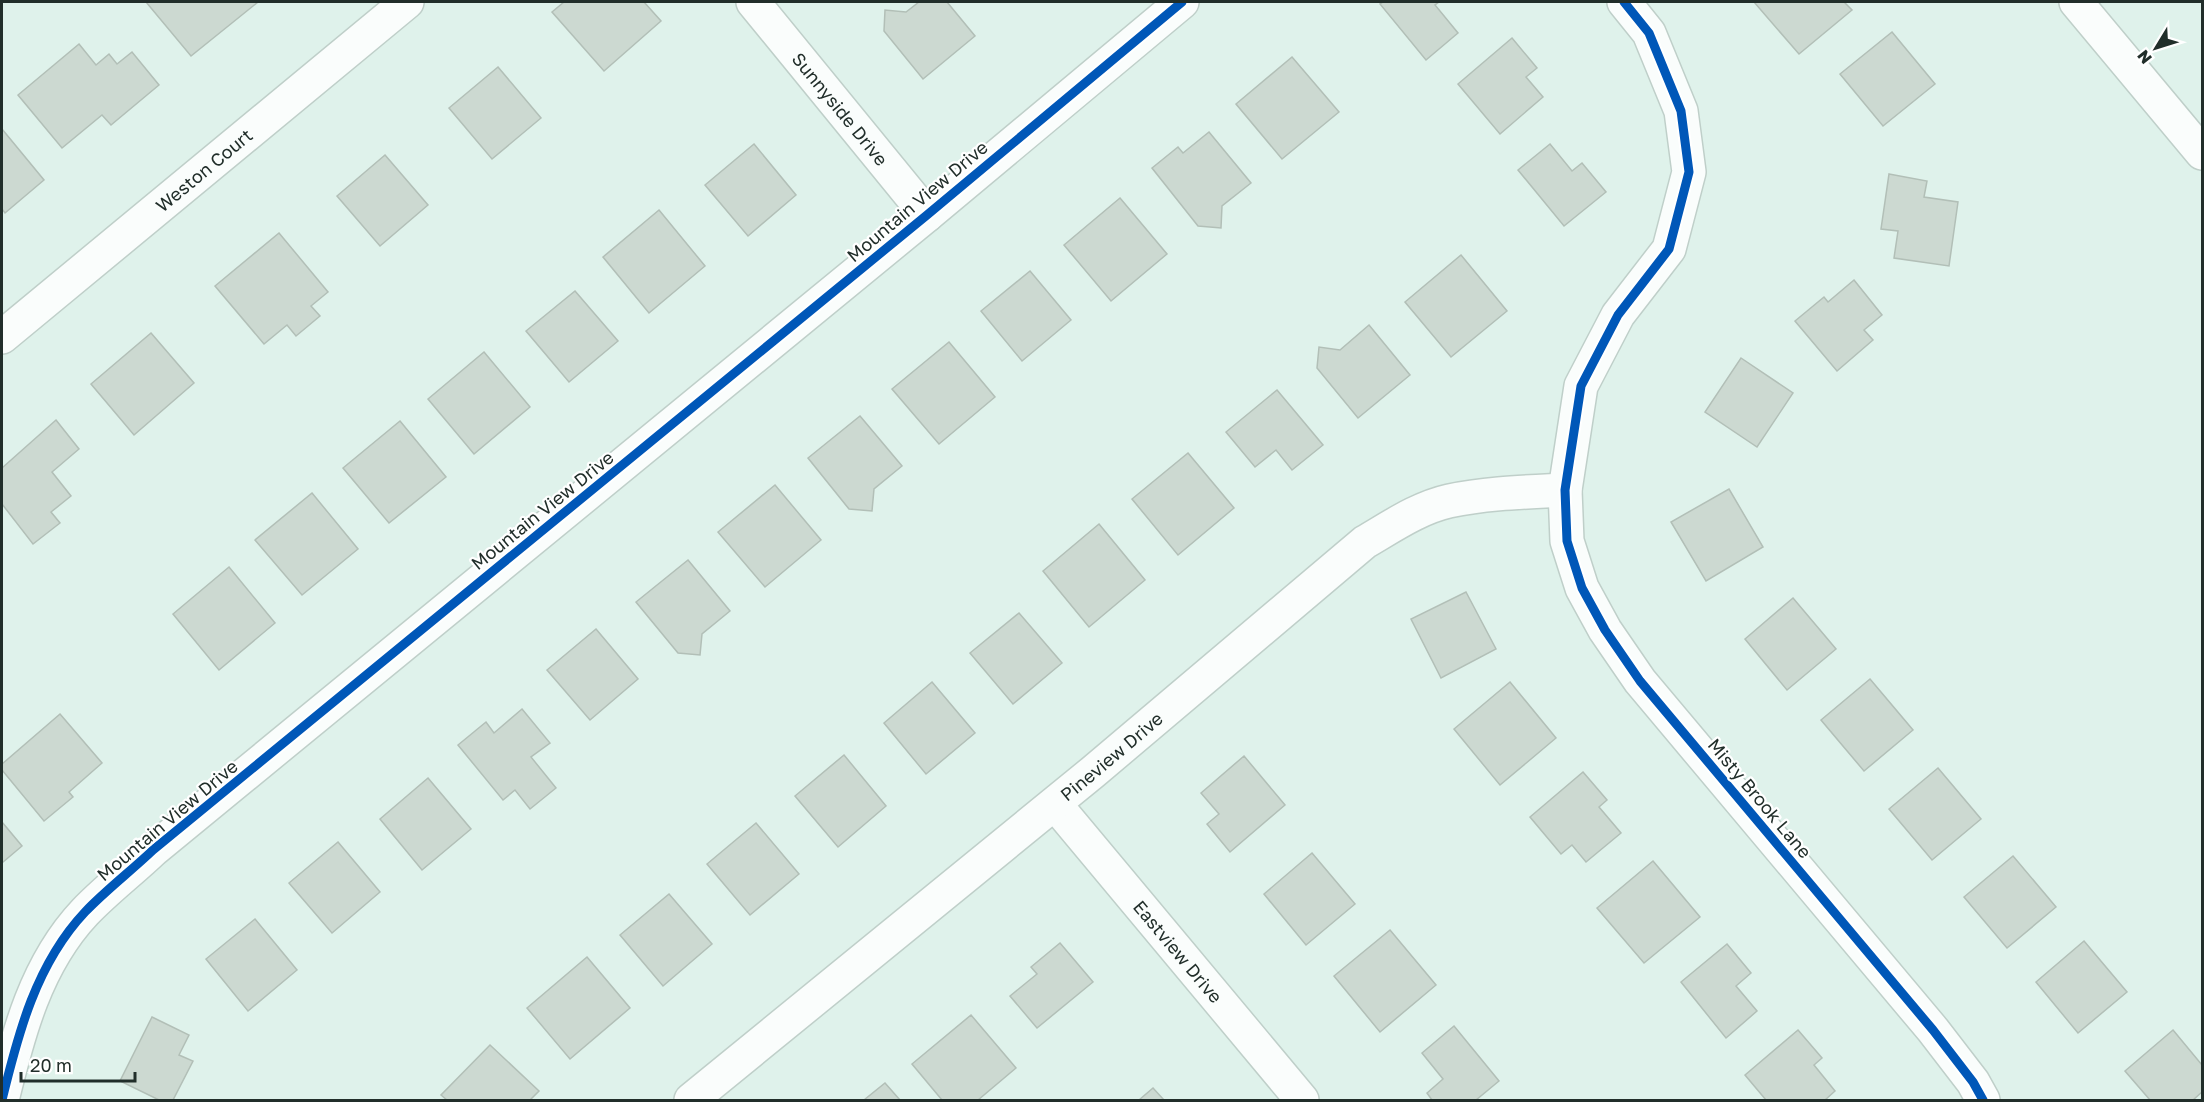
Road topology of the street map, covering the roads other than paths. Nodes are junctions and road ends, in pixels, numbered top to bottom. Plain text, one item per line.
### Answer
1 (407, 2) edge
2 (753, 2) edge
3 (1182, 2) edge
4 (1624, 2) edge
5 (2076, 2) edge
6 (2202, 153) edge
7 (927, 215) junction
8 (2, 337) edge
9 (1565, 490) junction
10 (1055, 804) junction
11 (2, 1101) edge
12 (692, 1101) edge
13 (1302, 1101) edge
14 (1983, 1101) edge

1 - 8 street, Weston Court
2 - 7 street, Sunnyside Drive
3 - 7 street, Mountain View Drive
4 - 9 street
5 - 6 street
7 - 11 street, Mountain View Drive
9 - 10 street, Pineview Drive
9 - 14 street, Misty Brook Lane
10 - 12 street, Pineview Drive
10 - 13 street, Eastview Drive

